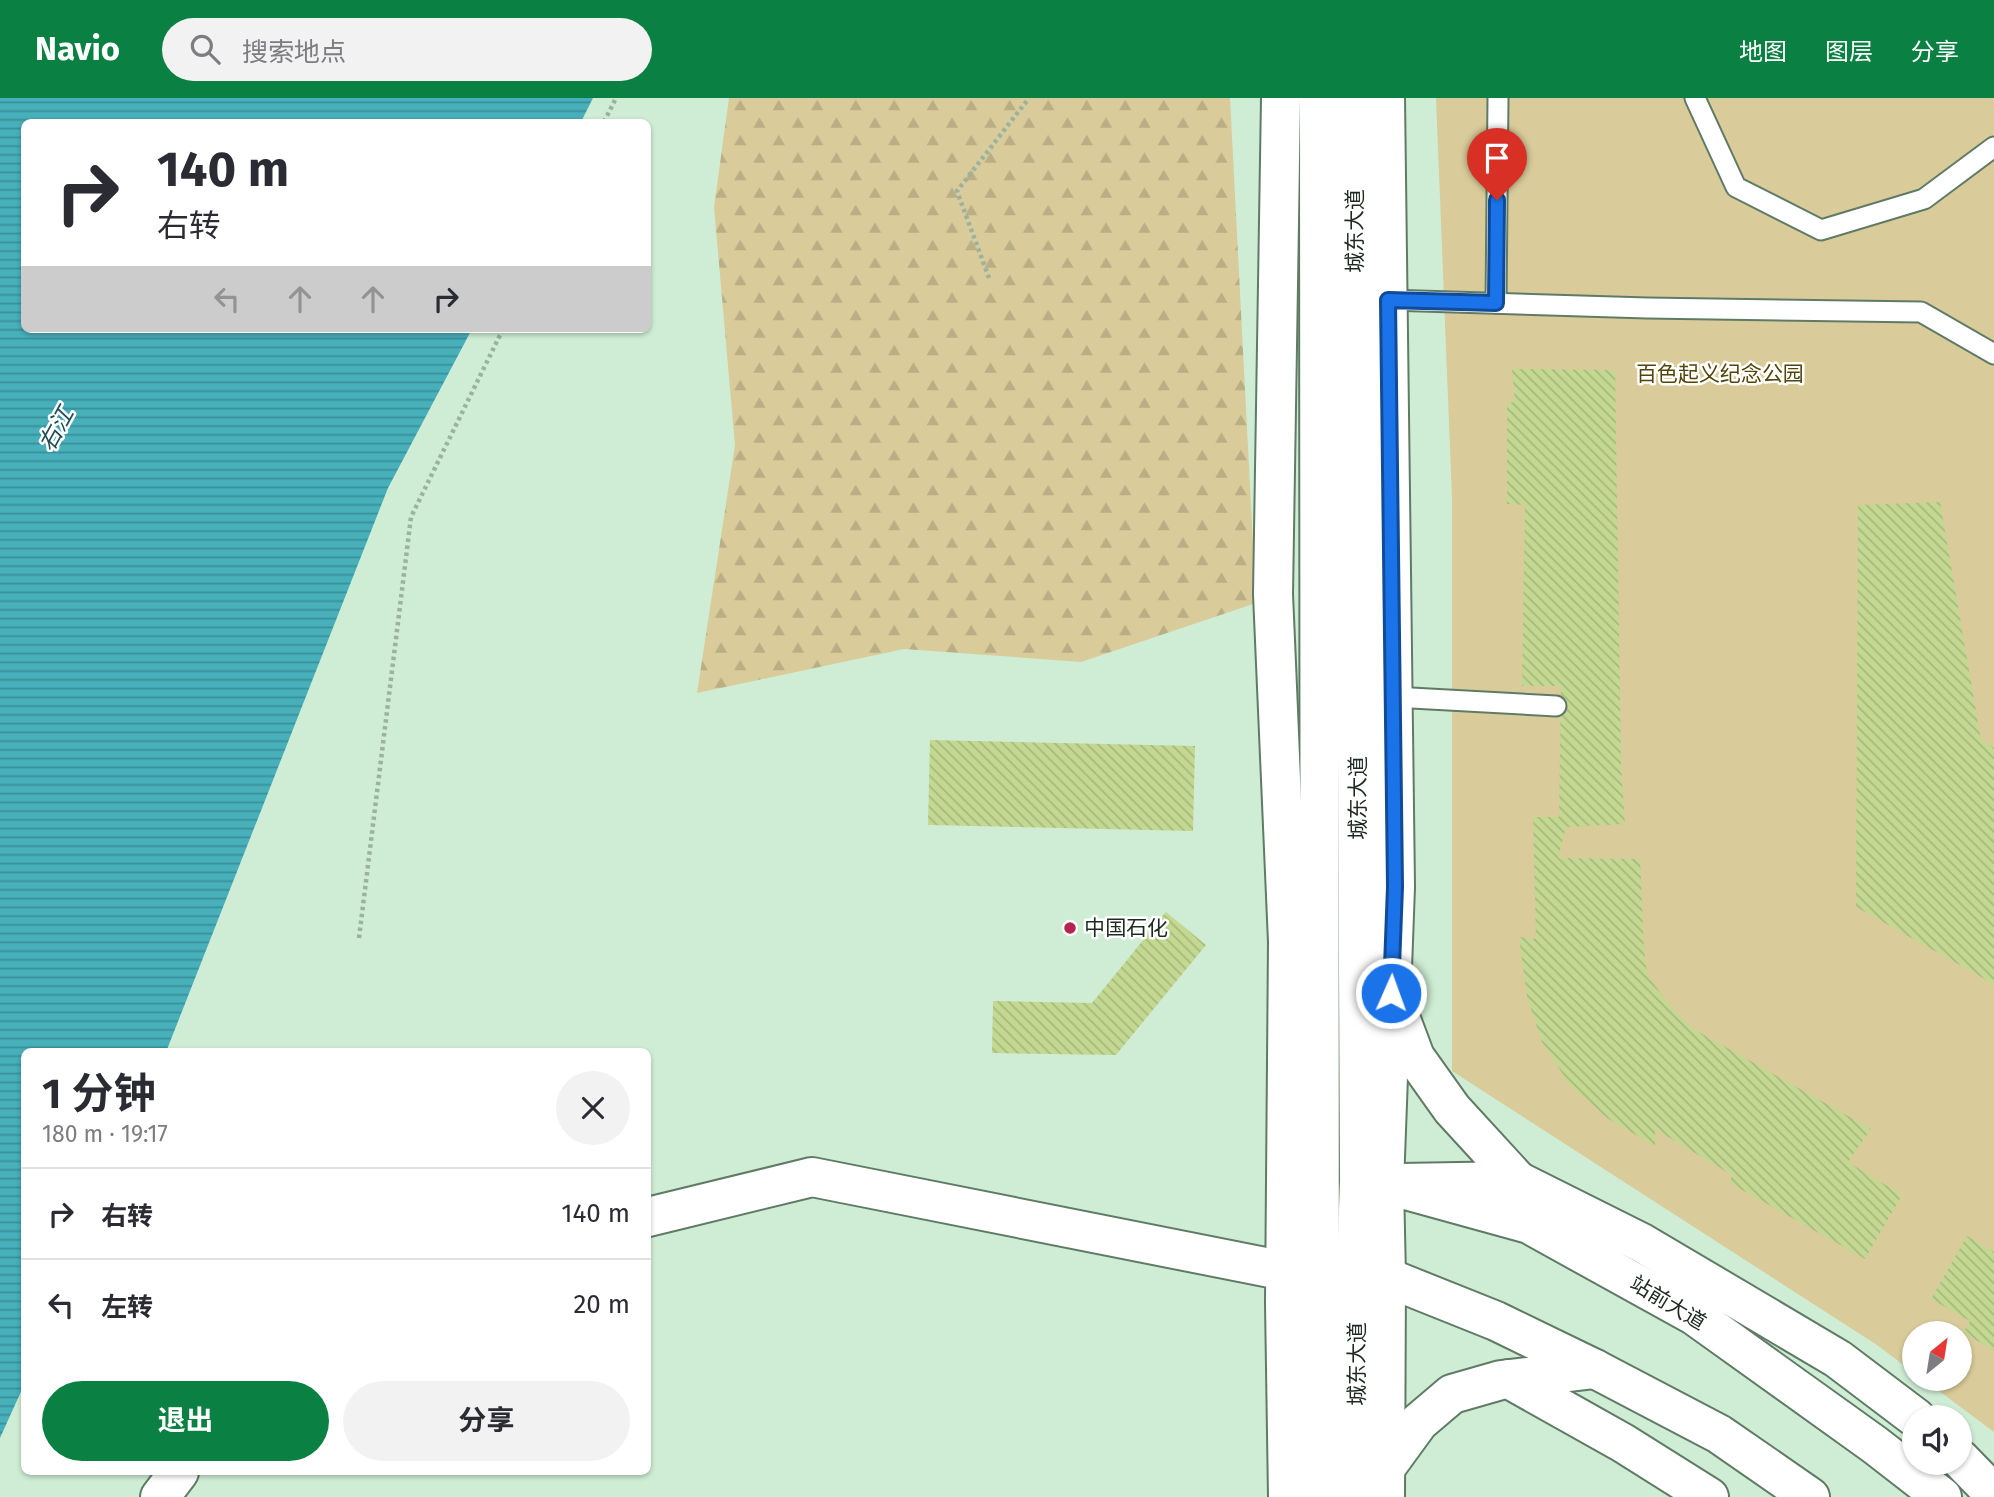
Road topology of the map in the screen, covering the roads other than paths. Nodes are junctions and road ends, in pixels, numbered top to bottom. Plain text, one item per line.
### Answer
1 (1281, 98) edge
2 (1319, 98) edge
3 (1354, 98) edge
4 (1385, 98) edge
5 (1498, 98) edge
6 (1695, 98) edge
7 (1994, 147) edge
8 (1388, 300) junction
9 (1496, 303) junction
10 (1994, 354) edge
11 (1393, 697) junction
12 (1556, 706) dead end
13 (1391, 993) junction
14 (1518, 1181) junction
15 (1372, 1182) junction
16 (651, 1216) edge
17 (1573, 1248) junction
18 (1337, 1273) junction
19 (1595, 1369) junction
20 (1509, 1379) junction
21 (1902, 1407) edge
22 (1972, 1471) edge
23 (177, 1475) edge
24 (1384, 1484) edge
25 (1994, 1494) edge
26 (1808, 1496) edge
27 (160, 1497) edge
28 (1288, 1497) edge
29 (1321, 1497) edge
30 (1357, 1497) edge
31 (1709, 1497) edge
32 (1942, 1497) edge

1 - 18 main road
2 - 18 main road, 城东大道
3 - 15 main road, 城东大道
4 - 8 main road
5 - 9 lane
6 - 7 lane
8 - 9 lane
8 - 11 main road
9 - 10 lane
11 - 12 lane
11 - 13 main road
13 - 14 main road
13 - 15 main road
14 - 15 main road
14 - 17 main road
14 - 21 main road
15 - 17 main road, 站前大道
15 - 18 main road, 城东大道
16 - 18 main road
17 - 32 main road, 站前大道
18 - 19 main road
18 - 24 main road
18 - 28 main road
18 - 29 main road, 城东大道
18 - 30 main road, 城东大道
19 - 20 main road
19 - 26 main road
20 - 24 main road
20 - 31 main road
22 - 25 main road
23 - 27 main road

